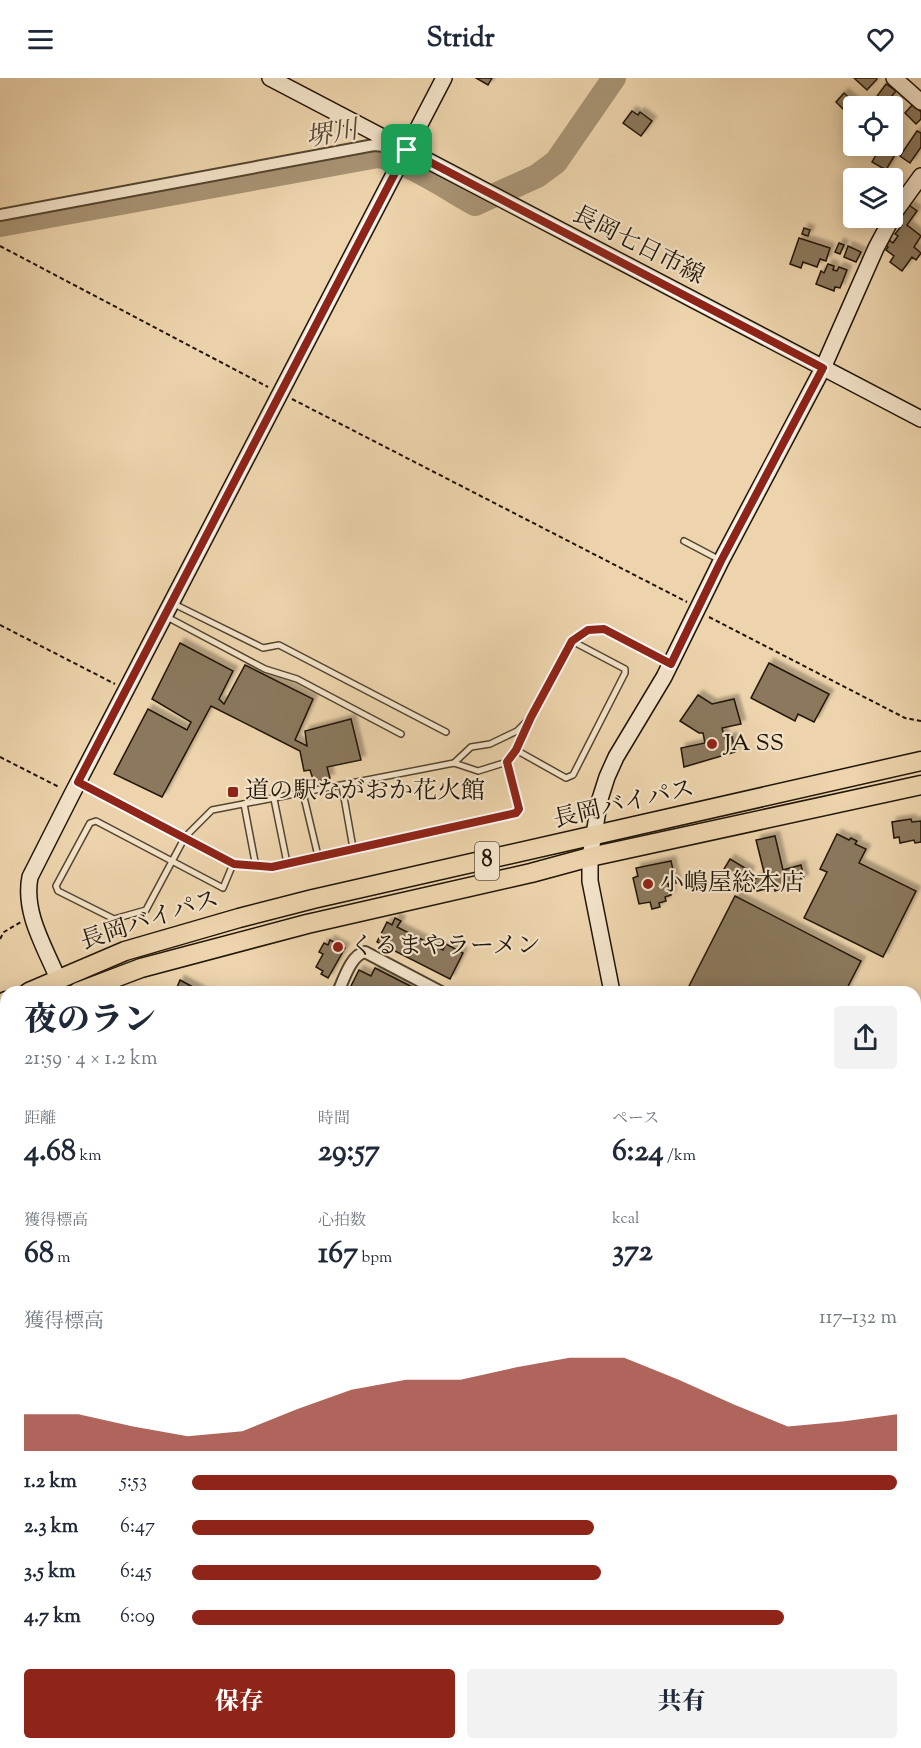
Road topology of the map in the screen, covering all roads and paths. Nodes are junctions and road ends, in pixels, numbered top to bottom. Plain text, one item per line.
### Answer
1 (270, 78) edge
2 (444, 78) edge
3 (894, 78) edge
4 (921, 102) edge
5 (407, 150) junction
6 (921, 176) edge
7 (903, 201) edge
8 (0, 215) edge
9 (887, 228) edge
10 (0, 246) edge
11 (823, 368) junction
12 (281, 393) junction
13 (921, 419) edge
14 (684, 542) dead end
15 (721, 561) junction
16 (699, 608) junction
17 (169, 610) junction
18 (0, 625) edge
19 (572, 641) junction
20 (671, 664) junction
21 (127, 690) junction
22 (531, 717) junction
23 (921, 721) edge
24 (446, 732) dead end
25 (401, 734) dead end
26 (516, 750) junction
27 (0, 757) edge
28 (921, 761) edge
29 (507, 762) junction
30 (454, 763) junction
31 (921, 785) edge
32 (342, 786) junction
33 (75, 788) junction
34 (303, 793) junction
35 (274, 799) junction
36 (244, 804) junction
37 (185, 837) junction
38 (593, 837) junction
39 (353, 848) junction
40 (318, 856) junction
41 (590, 857) junction
42 (172, 861) junction
43 (287, 863) junction
44 (234, 864) junction
45 (256, 867) junction
46 (32, 917) junction
47 (0, 939) edge
48 (61, 985) edge
49 (94, 986) edge
50 (341, 986) edge
51 (430, 986) edge
52 (611, 986) edge

1 - 5 street, 長岡七日市線
2 - 5 street
3 - 4 street
5 - 8 street
5 - 11 street, 長岡七日市線
5 - 12 street
6 - 7 street
9 - 11 street
10 - 12 path
11 - 13 street, 長岡七日市線
11 - 15 street
12 - 16 path
12 - 17 street
14 - 15 lane
15 - 16 street
16 - 20 street
16 - 23 path
17 - 21 street
17 - 24 lane
17 - 25 lane
18 - 21 path
19 - 20 lane
19 - 22 lane
19 - 26 lane
20 - 38 street
21 - 33 street
22 - 26 lane
22 - 30 lane
26 - 29 lane
27 - 33 path
28 - 38 highway, 長岡バイパス / 8
29 - 30 lane
29 - 39 lane
30 - 32 lane
31 - 41 highway, 長岡バイパス / 8
32 - 34 lane
32 - 39 lane
33 - 37 lane
33 - 46 street
34 - 35 lane
34 - 40 lane
35 - 36 lane
35 - 43 lane
36 - 37 lane
36 - 45 lane
37 - 42 lane
37 - 44 lane
38 - 41 street
38 - 48 highway, 長岡バイパス / 8
39 - 40 lane
40 - 43 lane
41 - 49 highway, 長岡バイパス / 8
41 - 52 street
42 - 42 lane
42 - 44 lane
43 - 45 lane
44 - 45 lane
46 - 47 path
46 - 48 street
50 - 51 street

